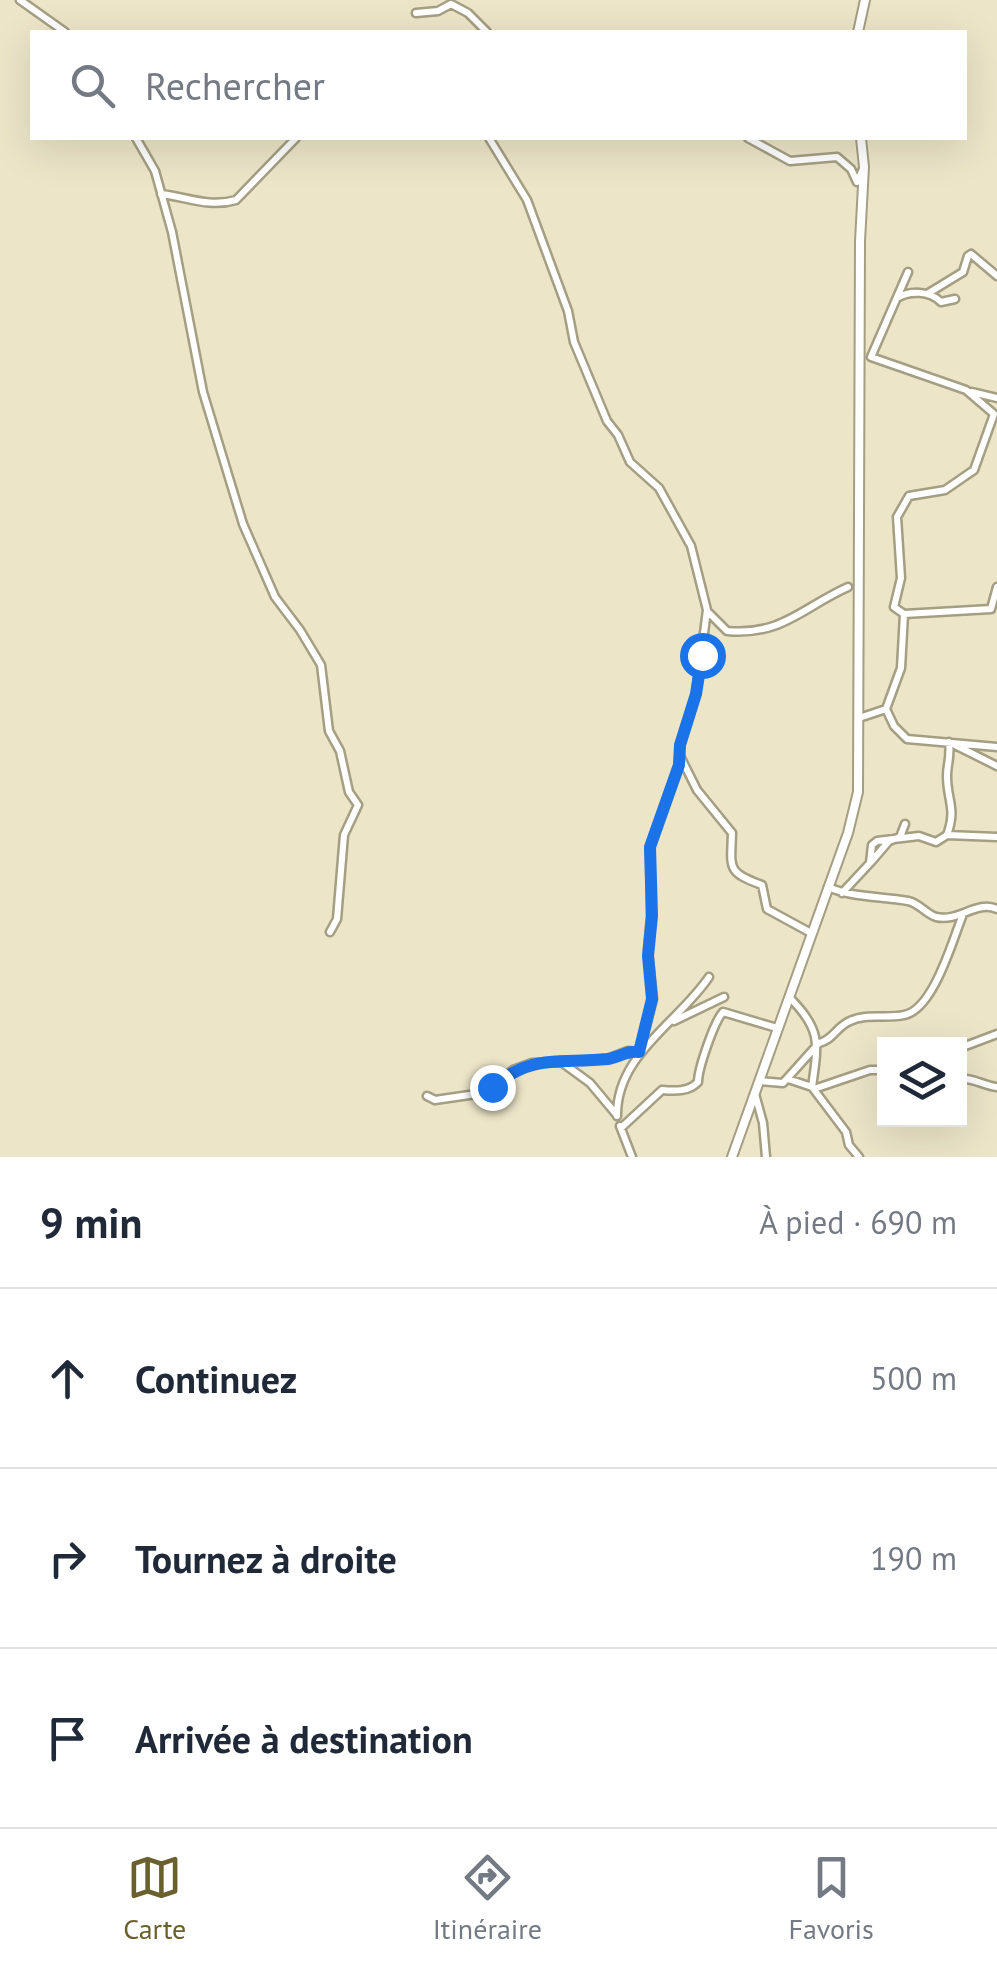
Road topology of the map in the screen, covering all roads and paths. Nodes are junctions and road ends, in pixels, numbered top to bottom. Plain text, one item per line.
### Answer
1 (865, 0) edge
2 (24, 1) edge
3 (416, 13) dead end
4 (62, 30) edge
5 (485, 30) edge
6 (858, 30) edge
7 (137, 140) edge
8 (294, 140) edge
9 (490, 140) edge
10 (752, 140) edge
11 (861, 140) edge
12 (864, 167) junction
13 (161, 194) junction
14 (908, 272) dead end
15 (997, 276) edge
16 (928, 294) junction
17 (955, 299) dead end
18 (893, 303) junction
19 (871, 357) junction
20 (860, 366) junction
21 (966, 390) junction
22 (997, 398) edge
23 (848, 587) dead end
24 (997, 587) edge
25 (707, 610) junction
26 (904, 614) junction
27 (886, 708) junction
28 (859, 718) junction
29 (949, 742) junction
30 (997, 746) edge
31 (679, 755) junction
32 (997, 766) edge
33 (905, 824) dead end
34 (947, 835) junction
35 (997, 838) edge
36 (889, 841) junction
37 (827, 887) junction
38 (842, 894) junction
39 (996, 906) edge
40 (962, 917) junction
41 (330, 932) dead end
42 (811, 933) junction
43 (709, 978) dead end
44 (724, 998) dead end
45 (790, 998) junction
46 (673, 1022) junction
47 (778, 1028) junction
48 (997, 1034) edge
49 (819, 1043) junction
50 (967, 1045) edge
51 (639, 1052) junction
52 (560, 1061) junction
53 (877, 1070) edge
54 (967, 1078) edge
55 (788, 1079) junction
56 (760, 1081) junction
57 (997, 1087) edge
58 (813, 1088) junction
59 (754, 1093) junction
60 (428, 1096) dead end
61 (617, 1116) junction
62 (621, 1128) junction
63 (632, 1157) edge
64 (732, 1157) edge
65 (766, 1157) edge
66 (859, 1157) edge

1 - 6 main road
2 - 4 street
3 - 5 street
7 - 13 street
8 - 13 street
9 - 25 street
10 - 12 street
11 - 12 main road
12 - 20 main road
13 - 41 street
14 - 18 street
15 - 16 street
16 - 17 street
16 - 18 street
18 - 19 street
19 - 20 street
19 - 21 street
20 - 28 main road
21 - 22 street
21 - 26 street
23 - 25 street
24 - 26 street
25 - 31 street
26 - 27 street
27 - 28 street
27 - 29 street
28 - 37 main road
29 - 30 street
29 - 32 street
29 - 34 street
31 - 42 street
31 - 51 street
33 - 36 street
34 - 35 street
34 - 36 street
36 - 38 street
37 - 38 street
37 - 42 main road
38 - 40 street
39 - 40 street
40 - 49 street
42 - 45 main road
43 - 46 street
44 - 46 street
45 - 47 main road
45 - 49 street
46 - 51 street
47 - 56 main road
47 - 62 street
48 - 50 street
49 - 55 street
49 - 58 street
51 - 52 street
51 - 61 street
52 - 60 street
52 - 61 street
53 - 58 street
54 - 57 street
55 - 56 street
55 - 58 street
56 - 59 main road
58 - 66 street
59 - 64 main road
59 - 65 street
61 - 62 street
62 - 63 street

